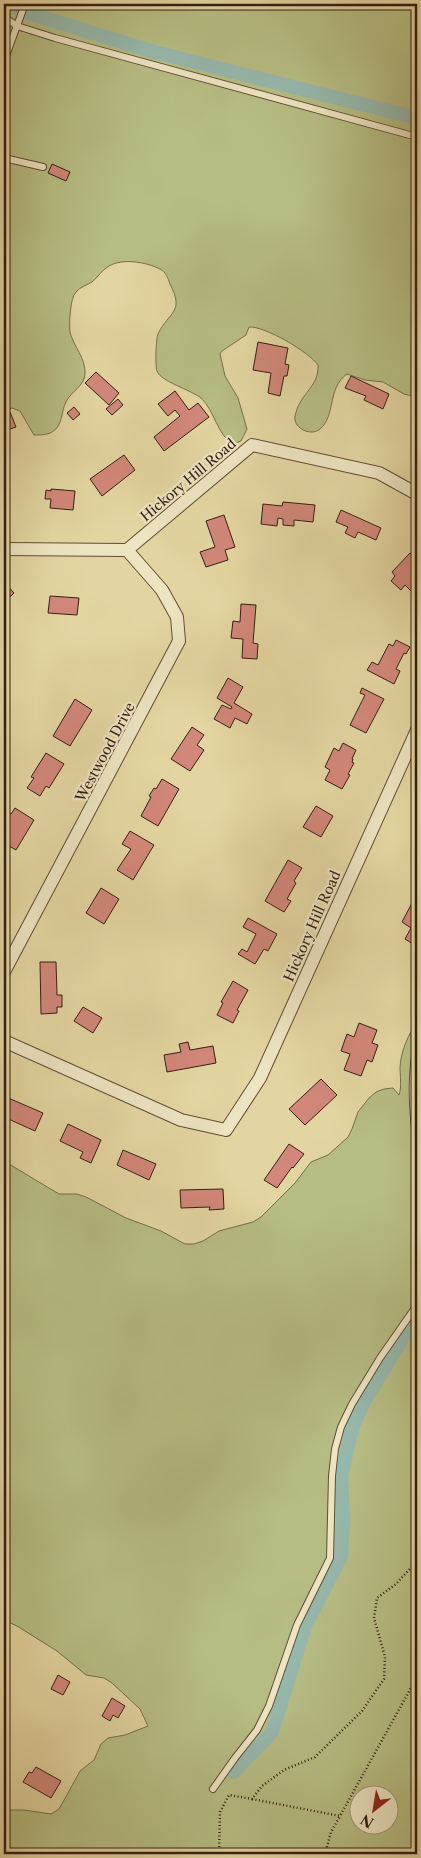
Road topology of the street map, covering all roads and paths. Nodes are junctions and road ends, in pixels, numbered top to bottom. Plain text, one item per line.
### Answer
1 (25, 4) edge
2 (4, 17) edge
3 (17, 26) junction
4 (4, 61) edge
5 (417, 137) edge
6 (4, 158) edge
7 (43, 167) dead end
8 (417, 494) edge
9 (4, 549) edge
10 (127, 550) junction
11 (417, 730) edge
12 (4, 972) edge
13 (4, 1041) edge
14 (417, 1045) edge
15 (417, 1144) edge
16 (417, 1305) edge
17 (417, 1561) edge
18 (417, 1678) edge
19 (213, 1789) dead end
20 (252, 1799) junction
21 (340, 1816) junction
22 (219, 1854) edge
23 (325, 1854) edge

1 - 3 lane
2 - 3 lane
3 - 4 lane
3 - 5 lane
6 - 7 lane
8 - 10 street, Hickory Hill Road
9 - 10 street
10 - 12 street, Westwood Drive
11 - 13 street, Hickory Hill Road
14 - 15 lane
16 - 19 lane
17 - 20 path
18 - 21 path
20 - 21 path
20 - 22 path
21 - 23 path

